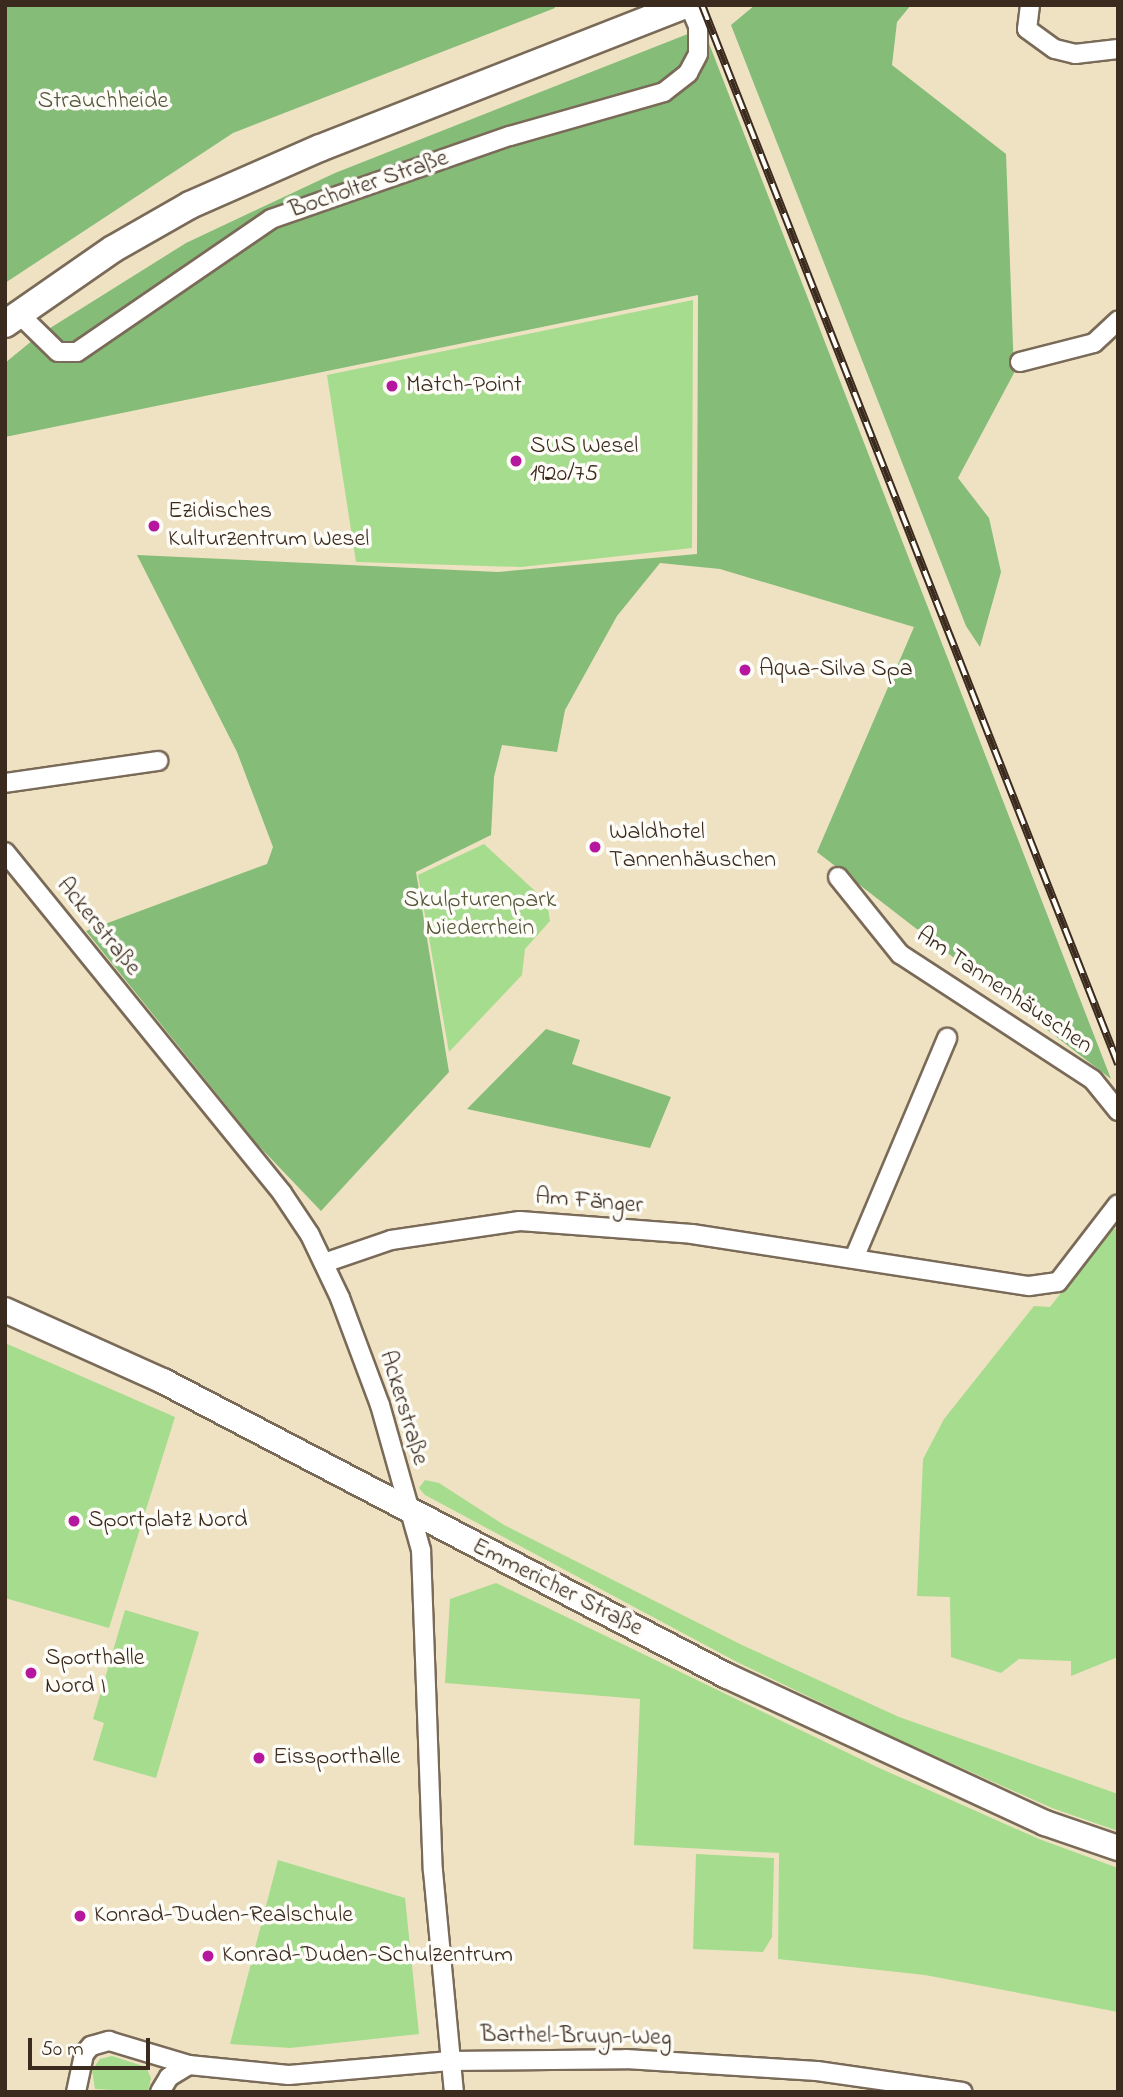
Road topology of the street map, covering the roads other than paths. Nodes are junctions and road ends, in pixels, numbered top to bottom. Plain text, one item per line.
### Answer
1 (685, 6) edge
2 (1028, 9) edge
3 (1118, 49) edge
4 (12, 319) edge
5 (1118, 321) edge
6 (1020, 362) dead end
7 (158, 761) dead end
8 (5, 783) edge
9 (5, 852) edge
10 (838, 877) dead end
11 (947, 1038) dead end
12 (1118, 1111) edge
13 (1118, 1204) edge
14 (855, 1256) junction
15 (324, 1263) junction
16 (5, 1310) edge
17 (408, 1511) junction
18 (1118, 1848) edge
19 (449, 2061) junction
20 (188, 2065) junction
21 (76, 2092) edge
22 (160, 2092) edge
23 (454, 2092) edge
24 (962, 2092) edge

1 - 4 main road, Bocholter Straße
1 - 4 street, Bocholter Straße
2 - 3 street
5 - 6 street
7 - 8 street
9 - 15 street, Ackerstraße
10 - 12 street, Am Tannenhäuschen
11 - 14 street
13 - 14 street, Am Fänger
14 - 15 street, Am Fänger
15 - 17 street, Ackerstraße
16 - 17 main road, Emmericher Straße
17 - 18 main road, Emmericher Straße
17 - 19 street, Ackerstraße
19 - 20 street, Barthel-Bruyn-Weg
19 - 23 street, Ackerstraße
19 - 24 street, Barthel-Bruyn-Weg
20 - 21 street, Barthel-Bruyn-Weg
20 - 22 street

